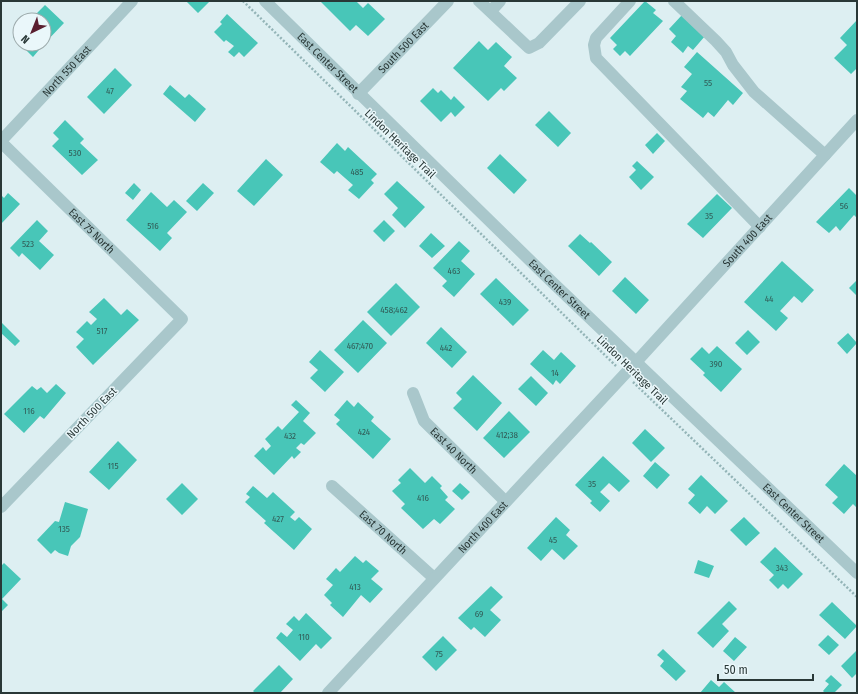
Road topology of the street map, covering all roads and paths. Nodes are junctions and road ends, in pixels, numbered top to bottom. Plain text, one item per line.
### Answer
1 (132, 1) edge
2 (243, 1) edge
3 (265, 1) edge
4 (448, 1) edge
5 (479, 1) edge
6 (500, 1) edge
7 (580, 1) edge
8 (630, 1) edge
9 (674, 1) edge
10 (491, 11) junction
11 (358, 94) junction
12 (857, 120) edge
13 (1, 142) edge
14 (825, 155) junction
15 (760, 226) junction
16 (182, 319) joint
17 (637, 361) junction
18 (624, 374) junction
19 (413, 393) dead end
20 (332, 486) dead end
21 (505, 501) junction
22 (1, 507) edge
23 (857, 573) edge
24 (434, 578) junction
25 (857, 597) edge
26 (328, 693) edge

1 - 13 street, North 550 East
2 - 18 path, Lindon Heritage Trail
3 - 11 street, East Center Street
4 - 11 street, South 500 East
5 - 10 street
6 - 10 street
7 - 10 street
8 - 15 street
9 - 14 street
11 - 17 street, East Center Street
12 - 14 street, South 400 East
13 - 16 street, East 75 North
14 - 15 street, South 400 East
15 - 17 street, South 400 East
16 - 22 street, North 500 East
17 - 18 street, North 400 East
17 - 23 street, East Center Street
18 - 21 street, North 400 East
18 - 25 path, Lindon Heritage Trail
19 - 21 street, East 40 North
20 - 24 street, East 70 North
21 - 24 street, North 400 East
24 - 26 street, North 400 East

